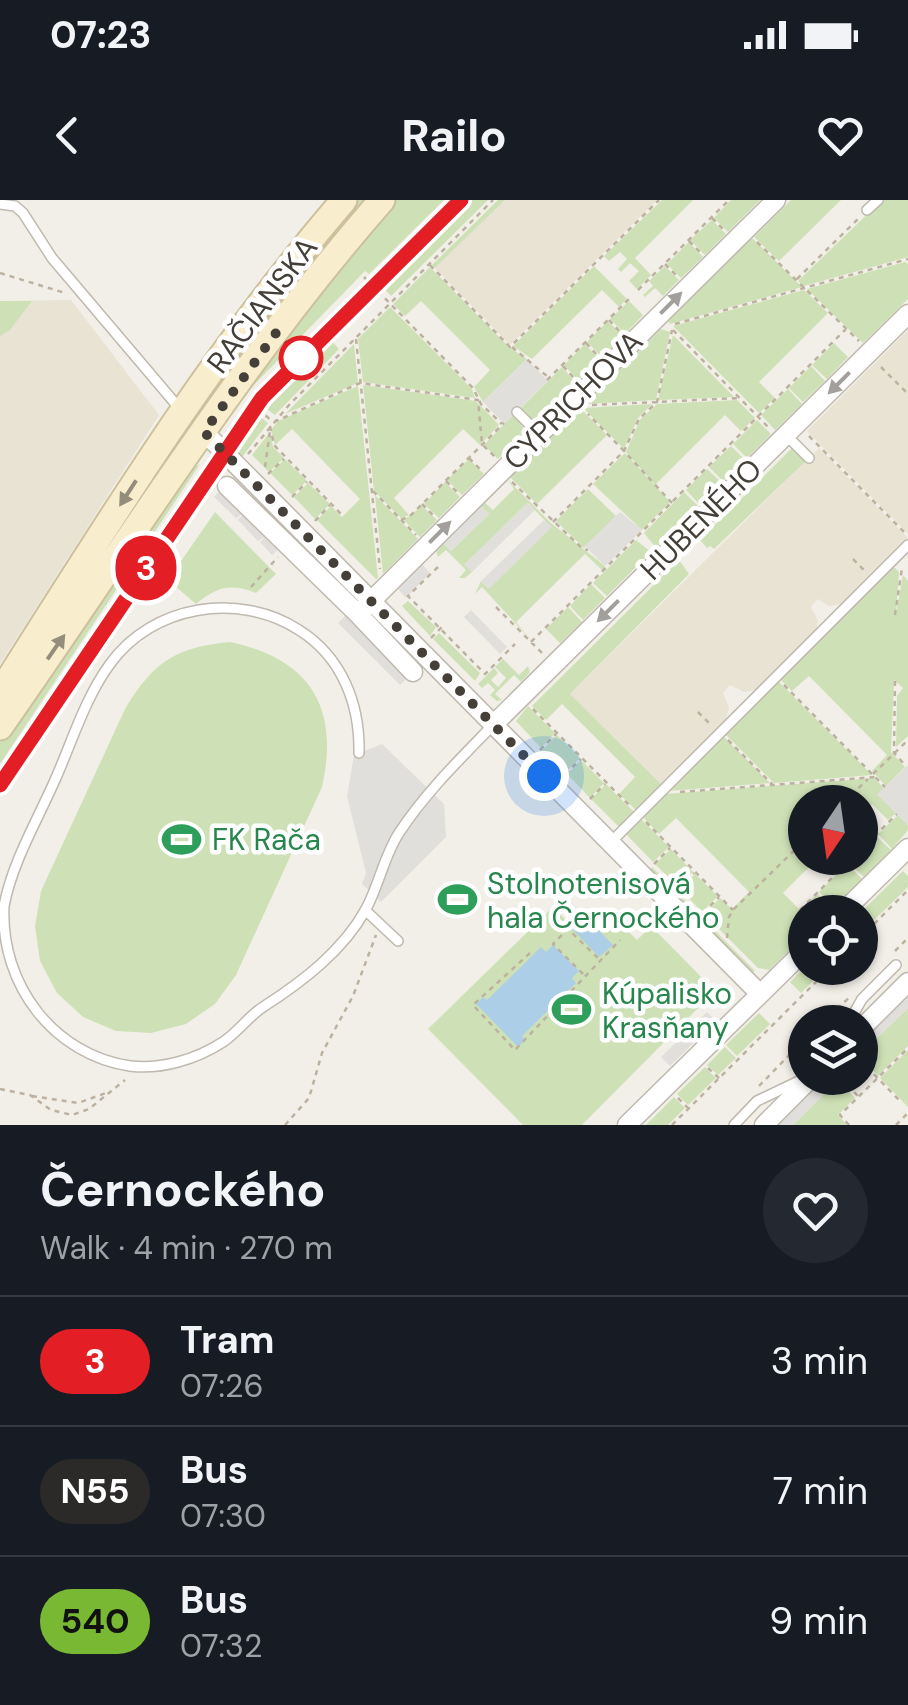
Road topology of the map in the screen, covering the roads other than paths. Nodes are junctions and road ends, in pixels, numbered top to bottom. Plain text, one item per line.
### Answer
1 (344, 200) edge
2 (382, 200) edge
3 (776, 200) edge
4 (878, 200) edge
5 (0, 204) edge
6 (867, 210) road end
7 (908, 314) edge
8 (182, 412) junction
9 (517, 412) dead end
10 (204, 432) junction
11 (788, 433) junction
12 (539, 434) junction
13 (809, 458) dead end
14 (227, 486) dead end
15 (908, 545) edge
16 (364, 607) junction
17 (413, 672) dead end
18 (0, 694) edge
19 (493, 725) junction
20 (0, 727) edge
21 (358, 753) dead end
22 (610, 843) junction
23 (908, 848) edge
24 (860, 895) edge
25 (365, 910) junction
26 (398, 941) dead end
27 (894, 960) road end
28 (788, 967) edge
29 (908, 982) edge
30 (762, 992) junction
31 (859, 1005) edge
32 (878, 1012) edge
33 (788, 1088) edge
34 (792, 1095) edge
35 (627, 1125) edge
36 (734, 1125) edge
37 (764, 1125) edge

1 - 8 main road, RAČIANSKA
2 - 10 main road, RAČIANSKA
12 -> 3 street, CYPRICHOVA
4 - 6 lane
5 - 8 lane
7 -> 11 street, HUBENÉHO
8 - 10 main road
8 -> 18 main road, RAČIANSKA
9 - 12 lane
10 - 16 street
20 -> 10 main road, RAČIANSKA
11 - 13 lane
11 -> 19 street, HUBENÉHO
16 -> 12 street, CYPRICHOVA
14 - 16 street
15 - 22 lane
16 - 17 street
16 - 19 street
19 - 22 street
19 - 25 lane
21 - 25 lane
22 - 30 street
23 - 24 street
25 - 26 lane
27 - 31 lane
28 - 30 street
29 - 32 street
30 - 35 street
33 - 36 lane
34 - 37 street

